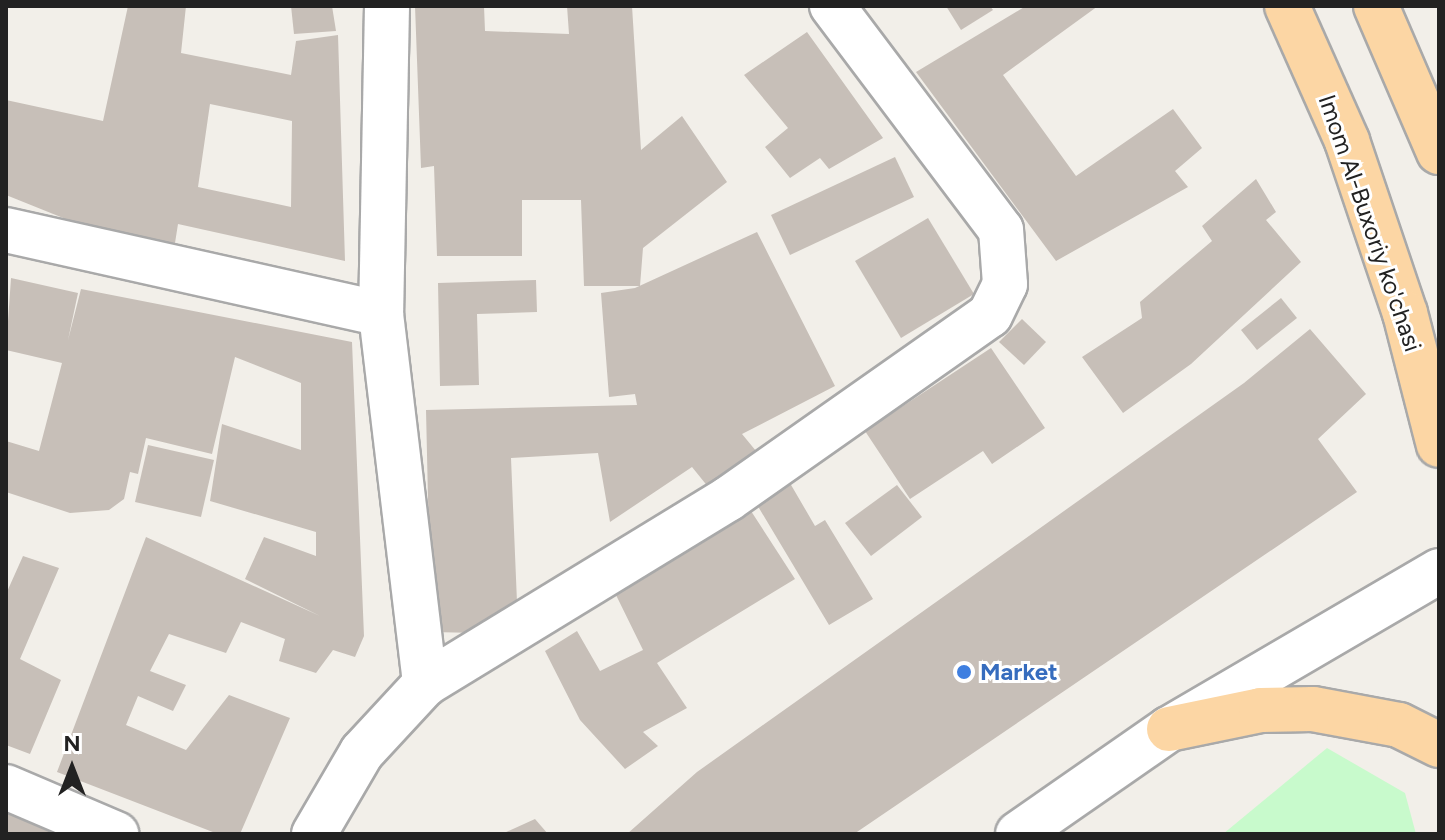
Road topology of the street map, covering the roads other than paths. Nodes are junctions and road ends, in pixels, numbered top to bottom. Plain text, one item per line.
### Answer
1 (387, 6) edge
2 (832, 6) edge
3 (1287, 6) edge
4 (1376, 6) edge
5 (1439, 152) edge
6 (6, 230) edge
7 (381, 314) junction
8 (1439, 445) edge
9 (1439, 571) edge
10 (425, 684) junction
11 (1169, 729) junction
12 (1439, 745) edge
13 (6, 787) edge
14 (116, 834) edge
15 (314, 834) edge
16 (1018, 834) edge

1 - 7 street
2 - 10 street
3 - 8 main road, Imom Al-Buxoriy ko'chasi
4 - 5 main road
6 - 7 street
7 - 10 street
9 - 11 street
10 - 15 street
11 - 12 main road
11 - 16 street
13 - 14 street

